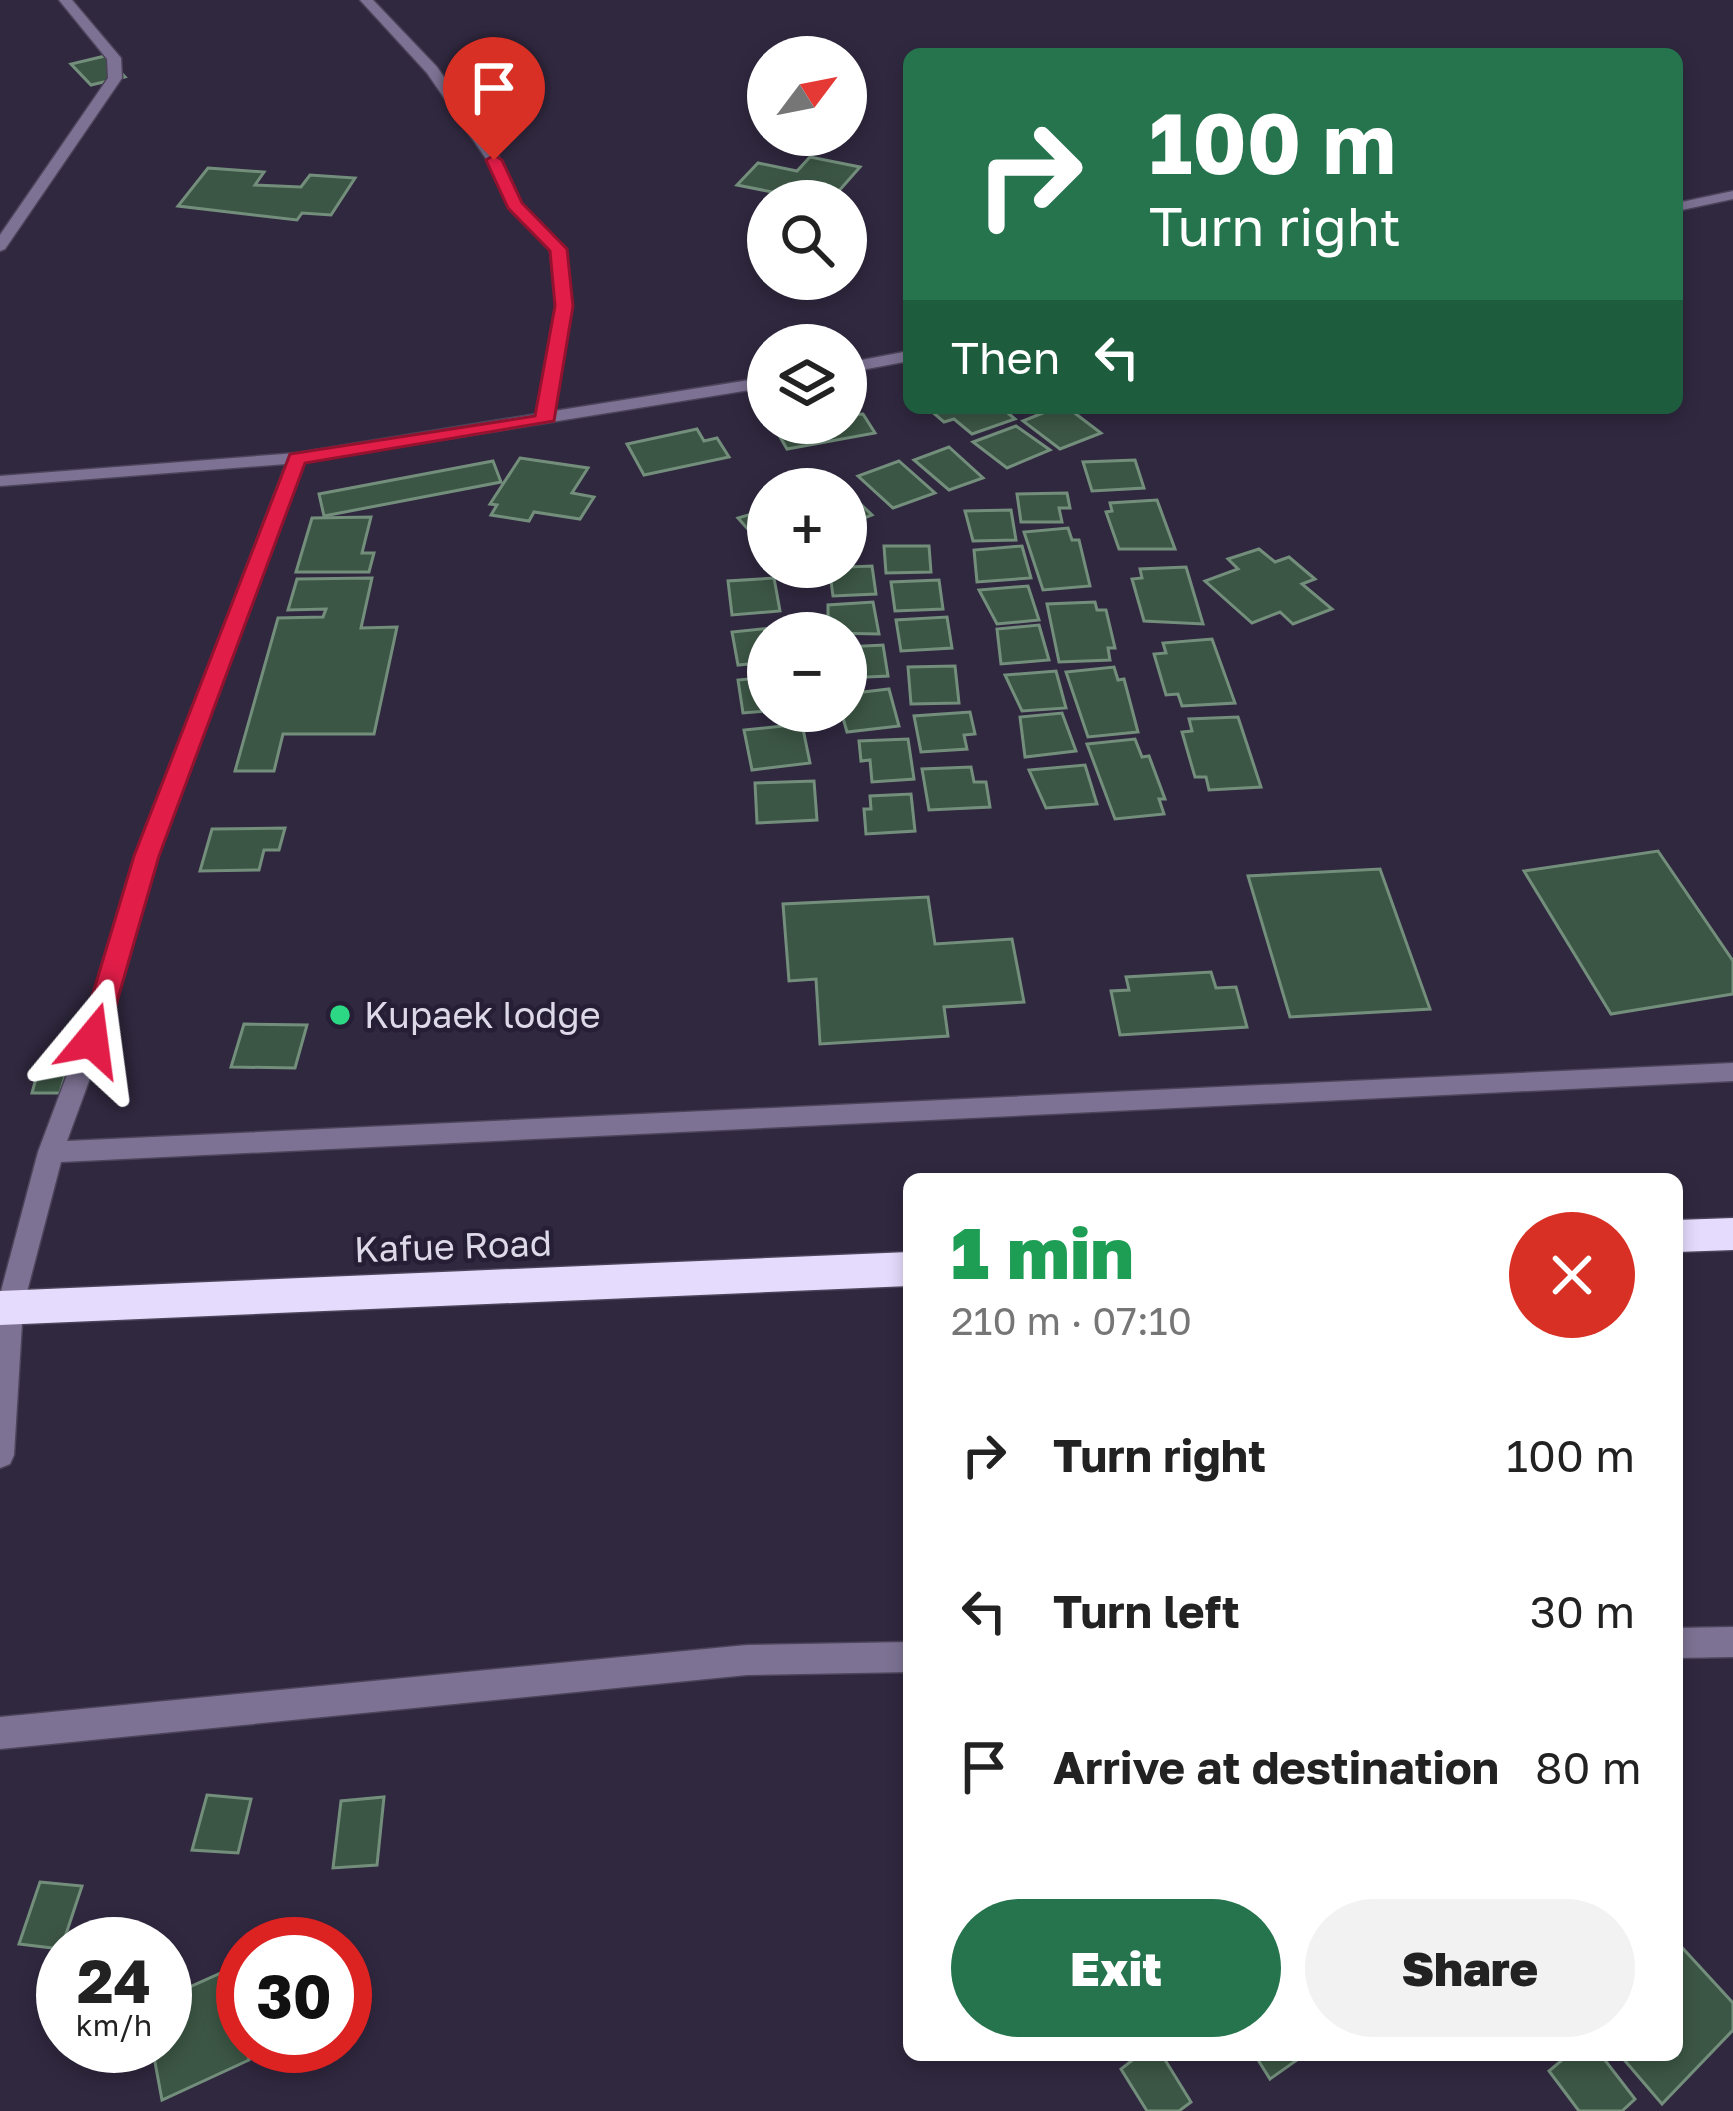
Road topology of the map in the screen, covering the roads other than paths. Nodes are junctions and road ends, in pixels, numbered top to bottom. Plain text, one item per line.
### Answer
1 (65, 0) edge
2 (366, 0) edge
3 (1733, 195) edge
4 (1683, 206) edge
5 (0, 246) edge
6 (903, 357) edge
7 (867, 364) edge
8 (747, 386) edge
9 (544, 421) junction
10 (297, 458) junction
11 (0, 481) edge
12 (1733, 1072) edge
13 (51, 1152) junction
14 (1733, 1234) edge
15 (1683, 1236) edge
16 (903, 1269) edge
17 (5, 1308) edge
18 (0, 1455) edge
19 (1733, 1642) edge
20 (1683, 1643) edge
21 (903, 1657) edge
22 (0, 1733) edge

1 - 5 street
2 - 9 street
3 - 4 street
6 - 7 street
8 - 9 street
9 - 10 street
10 - 11 street
10 - 13 street
12 - 13 street
13 - 17 street
14 - 15 highway
16 - 17 highway, Kafue Road
17 - 18 street
19 - 20 street
21 - 22 street

